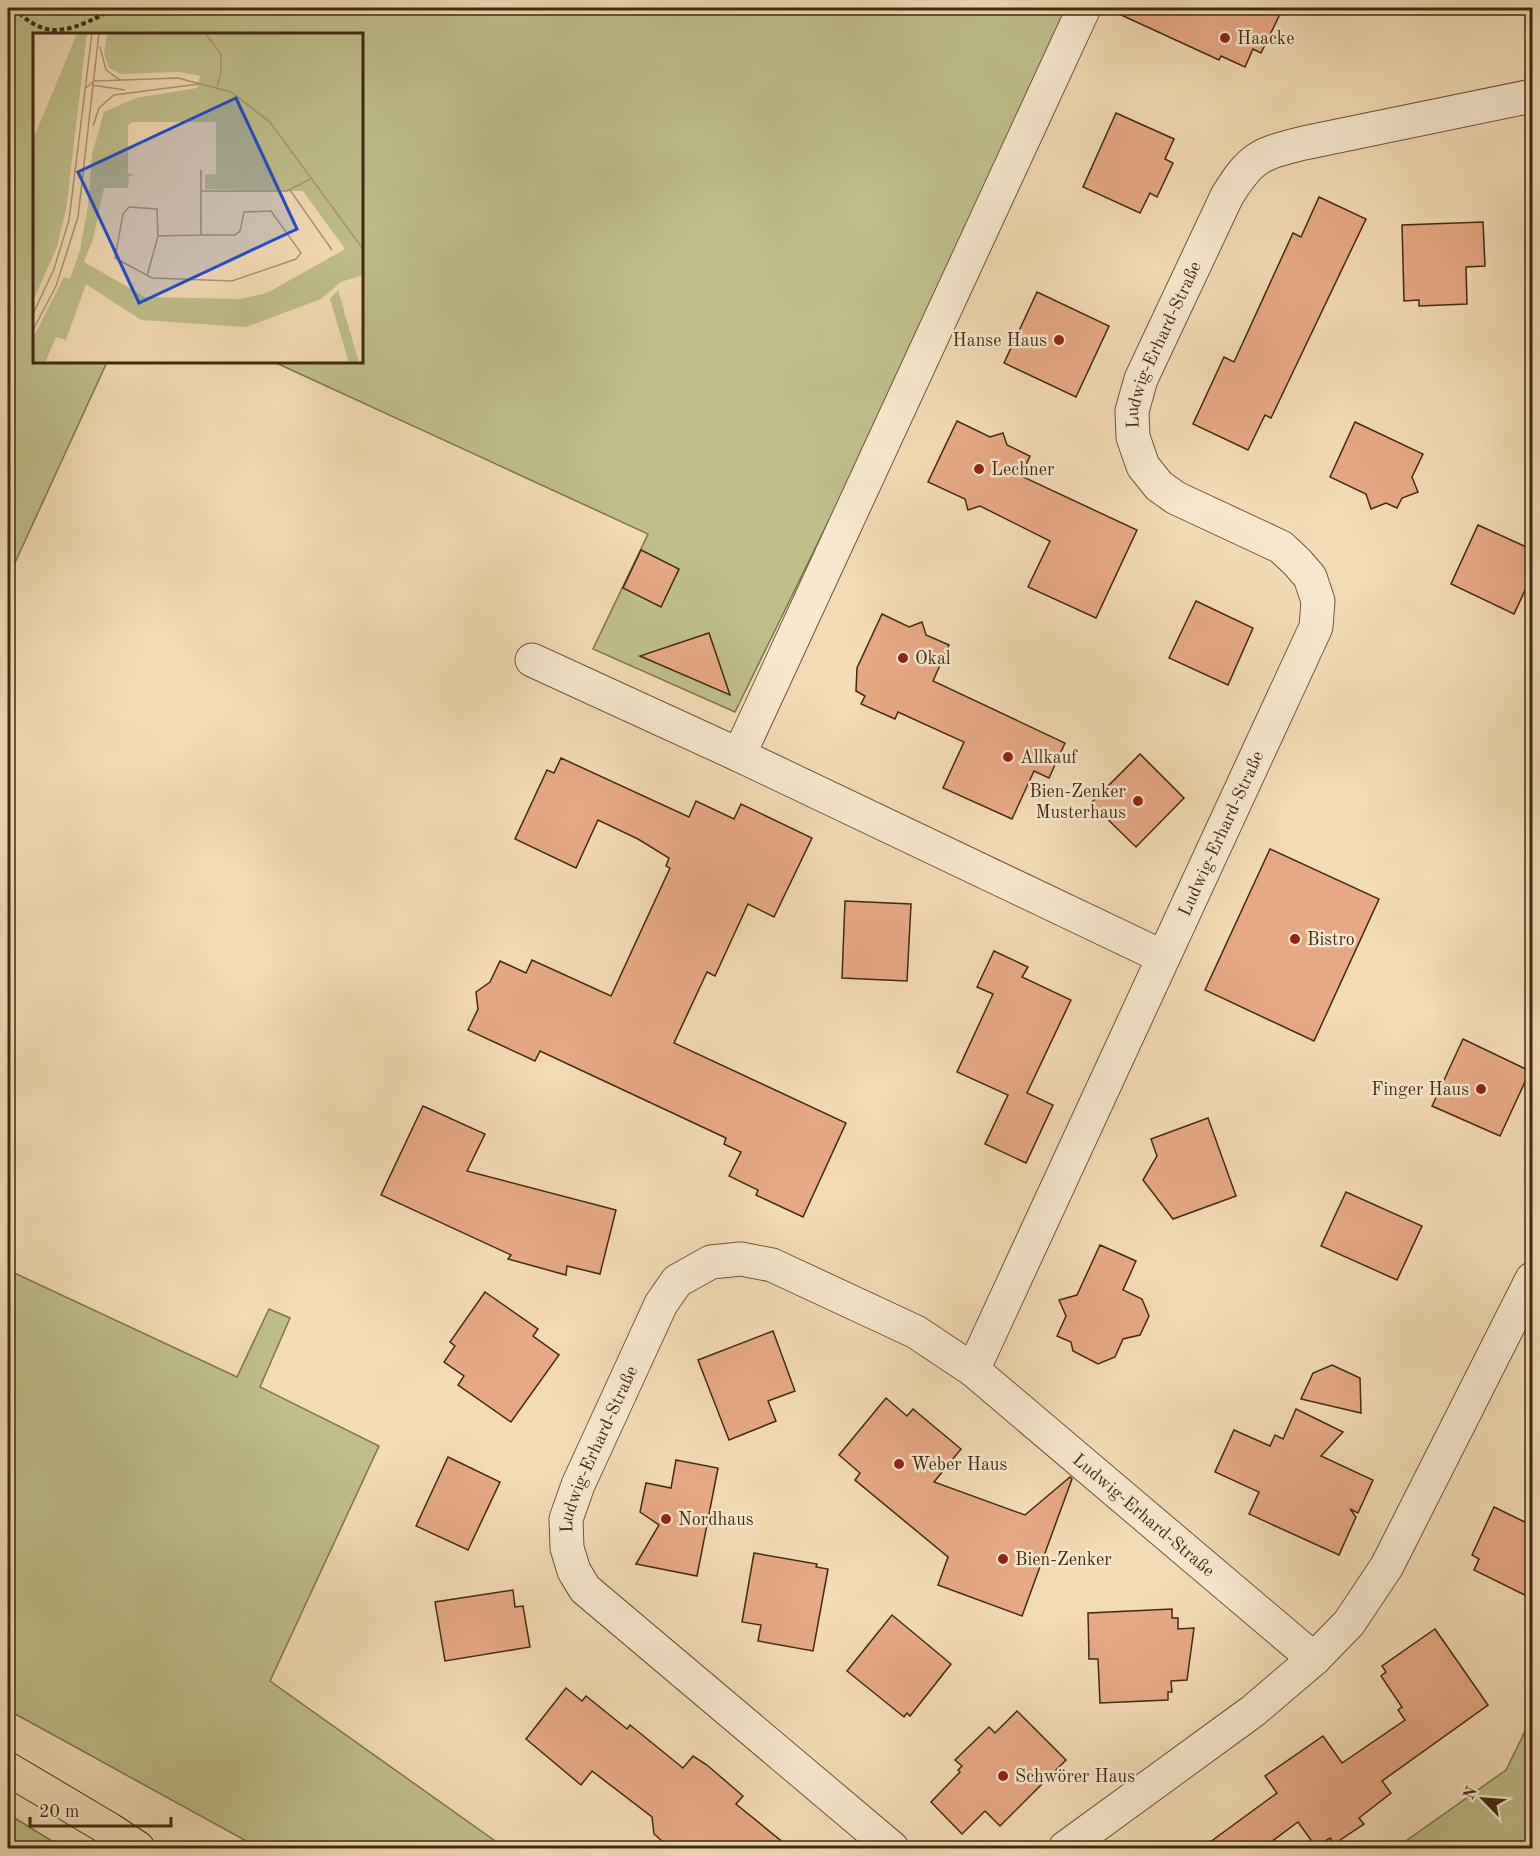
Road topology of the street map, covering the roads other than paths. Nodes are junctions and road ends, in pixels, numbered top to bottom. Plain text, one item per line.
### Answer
1 (1084, 8) edge
2 (1533, 96) edge
3 (532, 660) dead end
4 (739, 754) junction
5 (1163, 957) junction
6 (1533, 1279) edge
7 (973, 1370) junction
8 (1314, 1659) junction
9 (8, 1769) edge
10 (138, 1848) edge
11 (892, 1848) edge
12 (1065, 1848) edge

1 - 4 lane
2 - 5 lane, Ludwig-Erhard-Straße
3 - 4 lane
4 - 5 lane
5 - 7 lane, Ludwig-Erhard-Straße
6 - 8 lane
7 - 8 lane, Ludwig-Erhard-Straße
7 - 11 lane, Ludwig-Erhard-Straße
8 - 12 lane
9 - 10 main road

